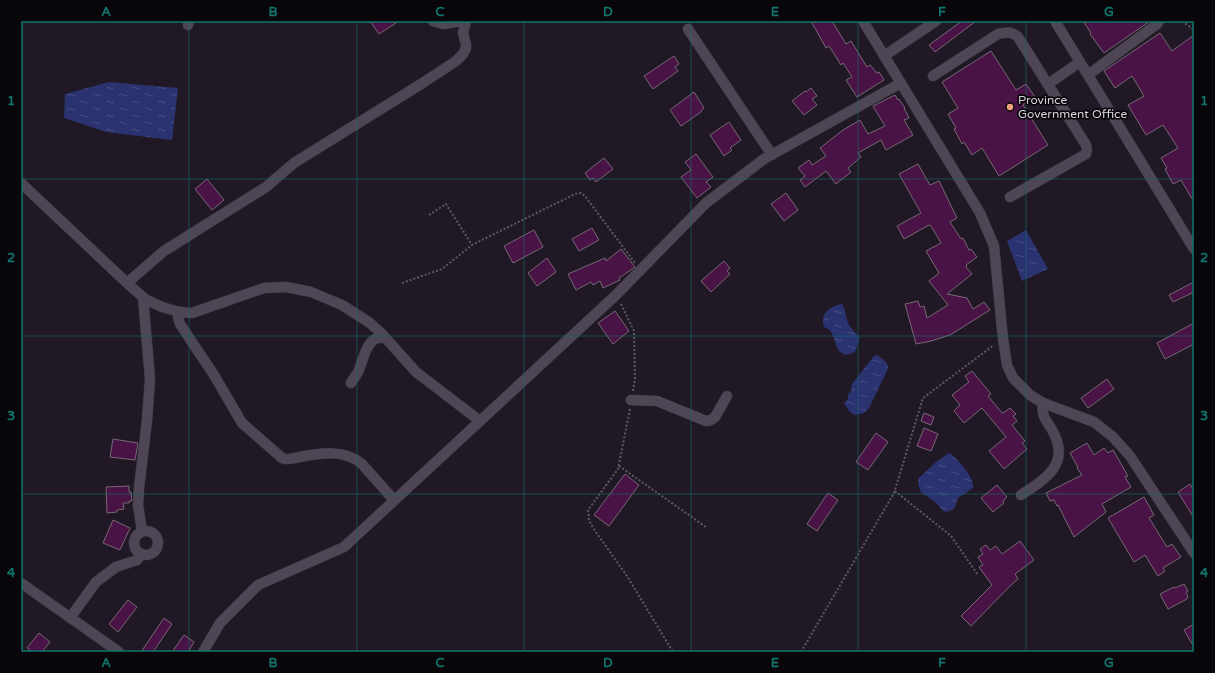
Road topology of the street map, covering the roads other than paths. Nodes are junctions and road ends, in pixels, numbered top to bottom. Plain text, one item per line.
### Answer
1 (432, 21) edge
2 (462, 21) edge
3 (466, 21) edge
4 (863, 21) edge
5 (936, 21) edge
6 (1055, 21) edge
7 (1159, 21) edge
8 (923, 25) edge
9 (688, 29) dead end
10 (884, 56) junction
11 (1080, 62) junction
12 (1088, 75) junction
13 (933, 76) dead end
14 (901, 83) junction
15 (1048, 84) junction
16 (772, 155) junction
17 (21, 183) edge
18 (1010, 197) dead end
19 (1194, 249) edge
20 (127, 283) junction
21 (143, 297) junction
22 (181, 312) junction
23 (385, 338) junction
24 (350, 383) dead end
25 (727, 396) dead end
26 (631, 400) road end
27 (1043, 402) junction
28 (480, 421) junction
29 (1021, 495) dead end
30 (394, 500) junction
31 (142, 531) junction
32 (1194, 553) edge
33 (142, 554) junction
34 (21, 583) edge
35 (70, 618) junction
36 (120, 652) edge
37 (203, 652) edge

1 - 2 street
3 - 20 street
4 - 10 street
5 - 8 street
6 - 11 street
7 - 12 street
8 - 10 street
9 - 16 street
10 - 14 street
11 - 12 street
11 - 15 street
12 - 19 street
13 - 15 street
14 - 16 street
14 - 27 street
15 - 18 street
16 - 28 street
17 - 20 street
20 - 21 street
21 - 22 street
21 - 31 street
22 - 23 street
22 - 30 street
23 - 24 street
23 - 28 street
25 - 26 street
27 - 29 street
27 - 32 street
28 - 30 street
30 - 37 street
31 - 33 street
31 - 33 street
33 - 35 street
34 - 35 street
35 - 36 street

